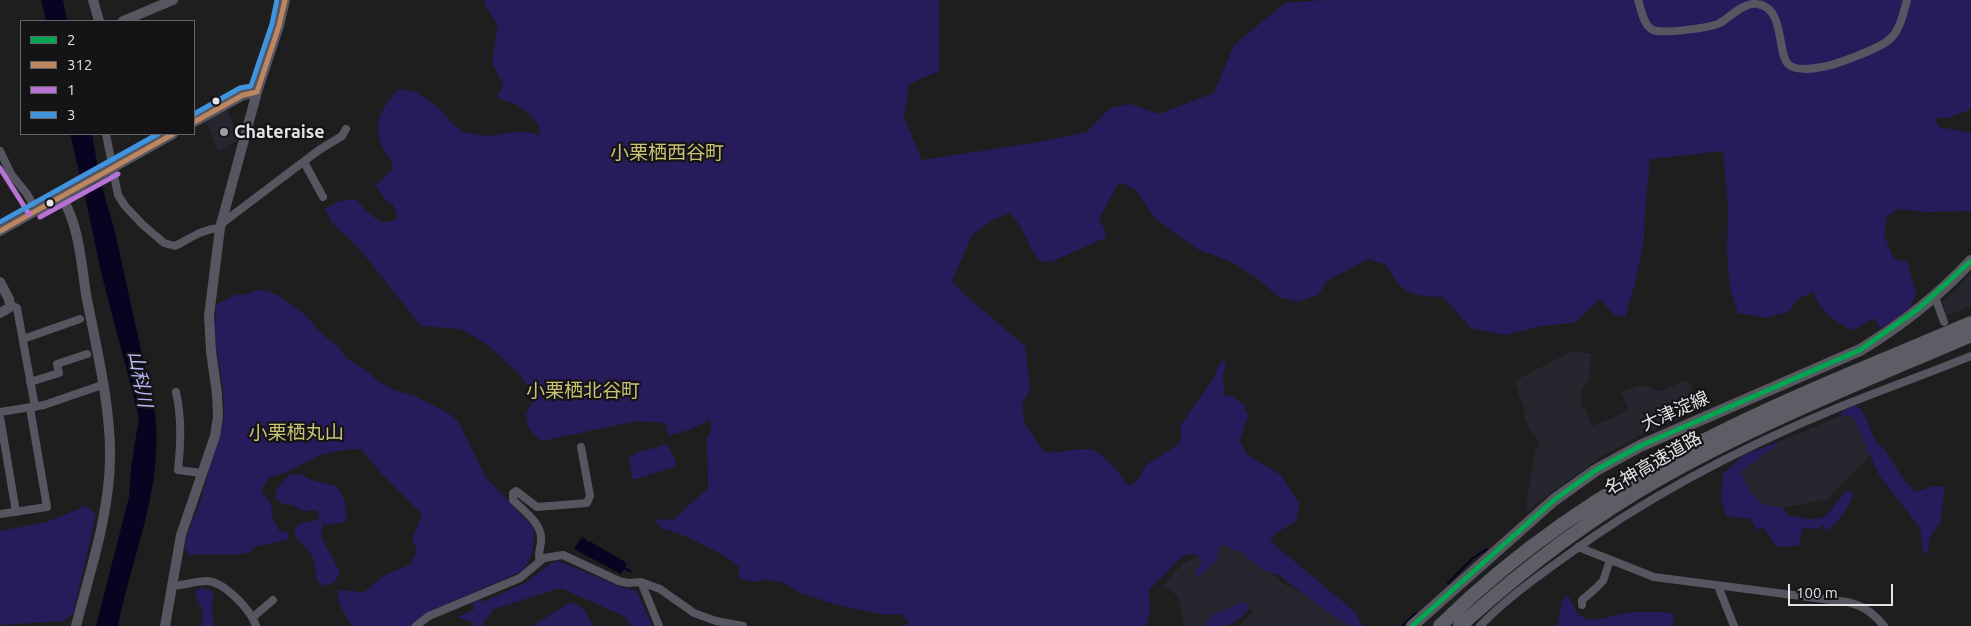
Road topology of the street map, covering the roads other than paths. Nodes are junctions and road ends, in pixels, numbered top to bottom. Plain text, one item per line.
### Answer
1 (93, 0) edge
2 (173, 0) edge
3 (285, 0) edge
4 (1638, 0) edge
5 (1907, 0) edge
6 (161, 3) edge
7 (99, 20) edge
8 (125, 20) edge
9 (257, 92) junction
10 (195, 121) edge
11 (346, 129) dead end
12 (106, 135) edge
13 (171, 135) edge
14 (0, 151) edge
15 (304, 162) junction
16 (112, 168) junction
17 (61, 196) junction
18 (323, 197) dead end
19 (36, 210) junction
20 (220, 226) junction
21 (0, 231) edge
22 (1971, 261) edge
23 (0, 282) edge
24 (1935, 297) junction
25 (10, 305) junction
26 (0, 313) edge
27 (80, 319) dead end
28 (1944, 322) dead end
29 (1971, 323) edge
30 (1971, 335) edge
31 (23, 339) junction
32 (1954, 353) dead end
33 (87, 354) dead end
34 (1971, 356) edge
35 (1957, 362) junction
36 (30, 382) junction
37 (102, 385) junction
38 (179, 397) dead end
39 (32, 408) junction
40 (0, 412) edge
41 (0, 417) edge
42 (581, 448) dead end
43 (201, 473) junction
44 (16, 512) junction
45 (0, 514) edge
46 (1578, 547) junction
47 (540, 560) junction
48 (1610, 560) junction
49 (641, 582) junction
50 (171, 586) junction
51 (1718, 586) junction
52 (272, 600) dead end
53 (1582, 605) dead end
54 (253, 617) junction
55 (72, 626) edge
56 (76, 626) edge
57 (165, 626) edge
58 (256, 626) edge
59 (416, 626) edge
60 (659, 626) edge
61 (743, 626) edge
62 (1412, 626) edge
63 (1440, 626) edge
64 (1460, 626) edge
65 (1480, 626) edge
66 (1734, 626) edge
67 (1884, 626) edge

1 - 7 street
2 - 6 street
3 - 9 street
4 - 5 street
6 - 8 street
9 - 10 street
9 - 20 street
11 - 15 street
12 - 16 street
13 - 16 street
14 - 19 street
15 - 18 street
15 - 20 street
16 - 17 street
16 - 20 street
17 - 19 street
17 - 37 street
19 - 21 street
20 - 43 street
22 - 24 main road, 大津淀線
23 - 25 street
24 - 28 street
24 - 62 main road, 大津淀線
25 - 26 street
25 - 31 street
27 - 31 street
29 - 63 highway, 名神高速道路
30 - 64 highway, 名神高速道路
31 - 36 street
32 - 35 street
33 - 36 street
34 - 35 street
35 - 46 street
36 - 39 street
37 - 39 street
37 - 56 street
38 - 43 street
39 - 40 street
39 - 44 street
41 - 44 street
42 - 47 street
43 - 50 street
44 - 45 street
46 - 48 street
46 - 65 street
47 - 49 street
47 - 59 street
48 - 51 street
48 - 53 street
49 - 60 street
49 - 61 street
50 - 54 street
50 - 57 street
51 - 66 street
51 - 67 street
52 - 54 street
54 - 58 street
55 - 56 street

